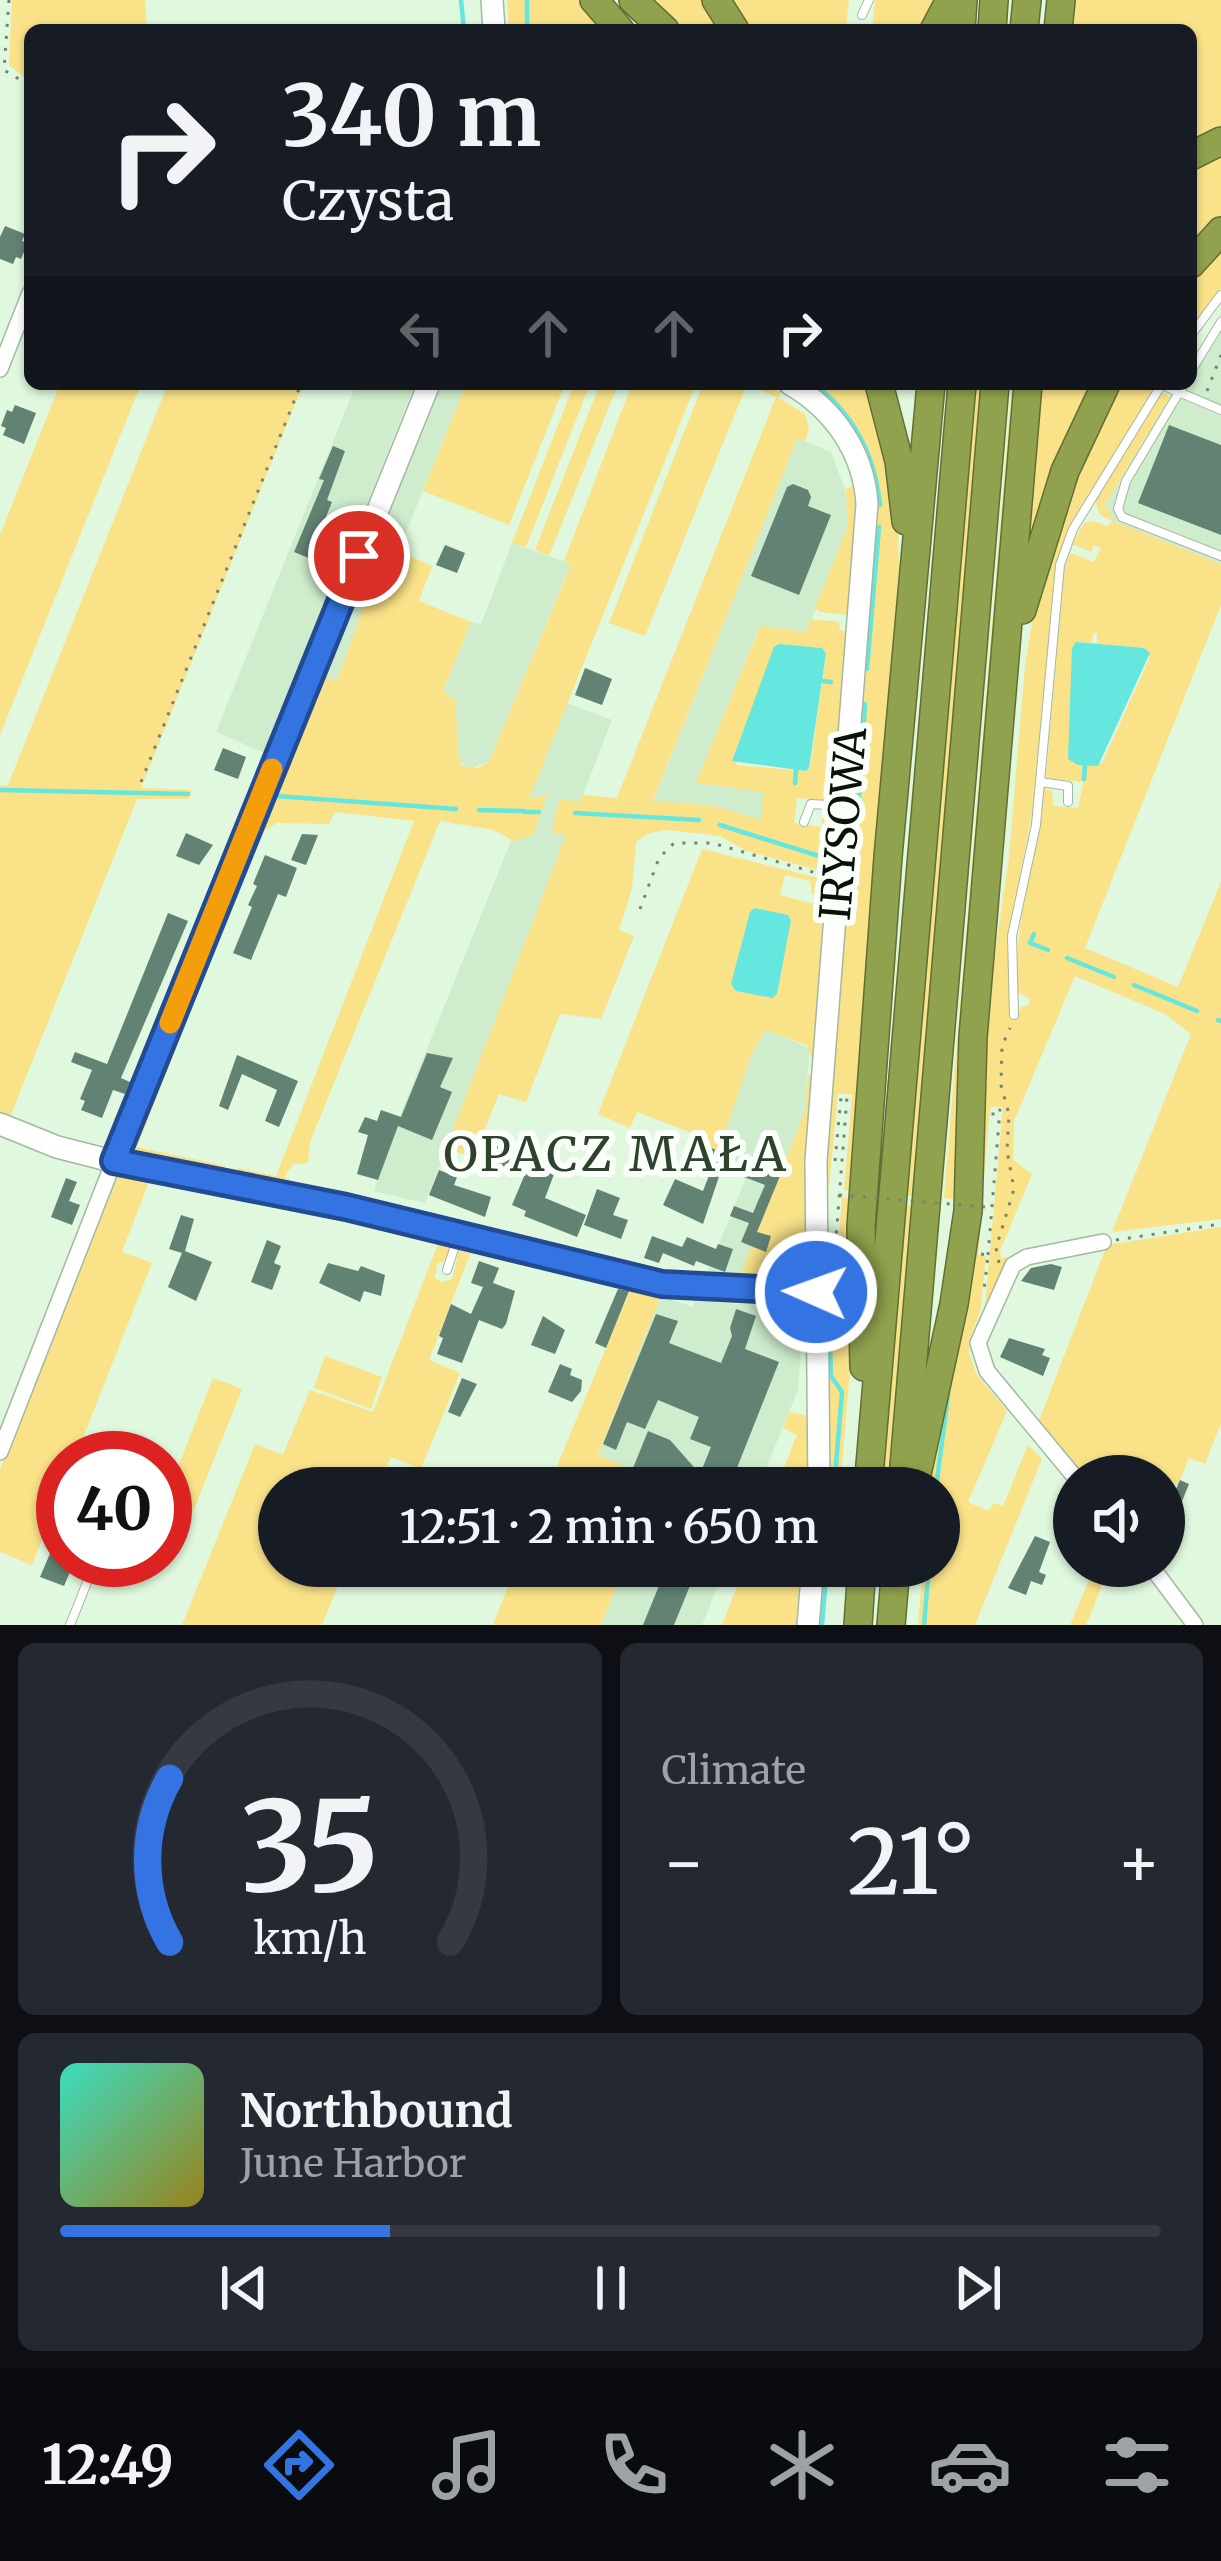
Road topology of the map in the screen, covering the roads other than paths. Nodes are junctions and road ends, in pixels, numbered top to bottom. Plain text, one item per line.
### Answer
1 (594, 0) edge
2 (633, 0) edge
3 (869, 0) edge
4 (862, 15) dead end
5 (615, 24) edge
6 (659, 24) edge
7 (1221, 231) edge
8 (1197, 257) edge
9 (1221, 295) edge
10 (24, 308) edge
11 (1221, 322) edge
12 (1197, 327) edge
13 (1197, 361) edge
14 (0, 369) edge
15 (427, 390) edge
16 (799, 390) edge
17 (880, 390) edge
18 (930, 390) edge
19 (961, 390) edge
20 (994, 390) edge
21 (1028, 390) edge
22 (1103, 390) edge
23 (1158, 390) edge
24 (1172, 390) edge
25 (1181, 390) edge
26 (1179, 394) junction
27 (1221, 410) edge
28 (1221, 556) edge
29 (910, 593) junction
30 (1004, 677) junction
31 (1040, 782) junction
32 (1068, 802) dead end
33 (844, 806) junction
34 (805, 822) dead end
35 (1014, 1015) road end
36 (0, 1124) edge
37 (114, 1161) junction
38 (459, 1235) junction
39 (1103, 1242) road end
40 (447, 1270) dead end
41 (816, 1292) junction
42 (0, 1452) edge
43 (1057, 1455) edge
44 (818, 1467) edge
45 (867, 1467) edge
46 (870, 1467) edge
47 (905, 1467) edge
48 (919, 1467) edge
49 (85, 1587) edge
50 (811, 1587) edge
51 (861, 1587) edge
52 (895, 1587) edge
53 (1167, 1587) edge
54 (70, 1625) edge
55 (808, 1625) edge
56 (858, 1625) edge
57 (892, 1625) edge
58 (1195, 1625) edge

1 - 5 highway
2 - 6 highway
3 - 4 lane
7 - 8 highway
9 - 12 lane
10 - 14 street
11 - 13 lane
15 - 37 street
16 - 33 street, IRYSOWA
17 - 29 highway
18 - 29 highway
19 - 46 highway
20 - 47 highway
21 - 30 highway
22 - 30 highway
23 - 31 lane
24 - 26 lane
25 - 26 lane
26 - 27 lane
26 - 28 lane
29 - 45 highway
30 - 48 highway
31 - 32 lane
31 - 35 lane
33 - 34 lane
33 - 41 street, IRYSOWA
36 - 37 street
37 - 38 street
37 - 42 street
38 - 40 lane
38 - 41 street
39 - 43 street
41 - 44 street, IRYSOWA
49 - 54 lane
50 - 55 street
51 - 56 highway
52 - 57 highway
53 - 58 street

